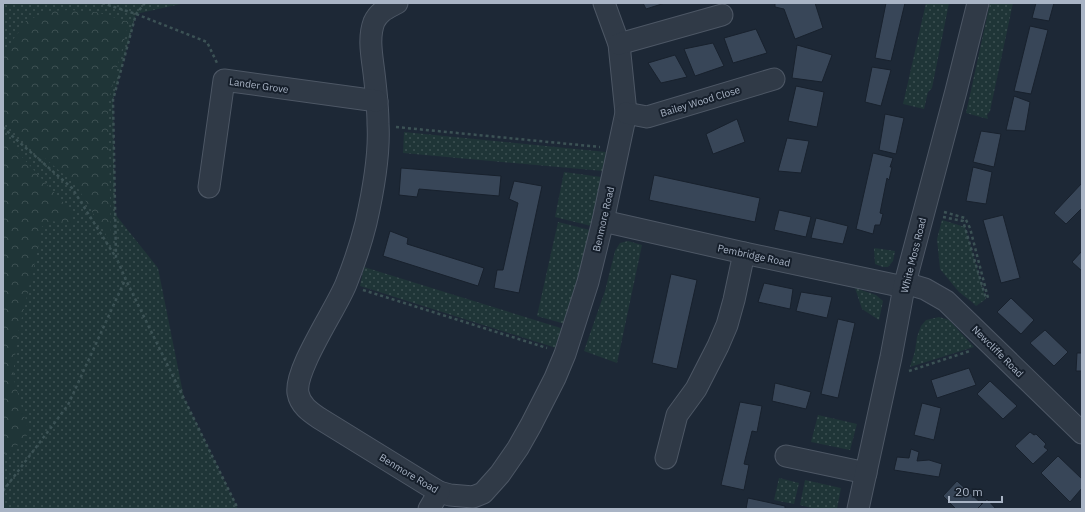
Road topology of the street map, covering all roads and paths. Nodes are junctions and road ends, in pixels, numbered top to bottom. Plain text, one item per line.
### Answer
1 (102, 3) edge
2 (145, 3) edge
3 (397, 3) edge
4 (604, 3) edge
5 (978, 3) edge
6 (136, 14) junction
7 (722, 15) dead end
8 (619, 44) junction
9 (774, 78) dead end
10 (224, 80) junction
11 (377, 101) junction
12 (626, 113) junction
13 (379, 126) junction
14 (3, 127) edge
15 (619, 148) junction
16 (209, 187) dead end
17 (942, 211) dead end
18 (940, 216) dead end
19 (603, 221) junction
20 (744, 253) junction
21 (116, 257) junction
22 (126, 280) junction
23 (346, 284) junction
24 (905, 285) junction
25 (976, 349) dead end
26 (565, 354) junction
27 (909, 371) dead end
28 (1082, 433) edge
29 (786, 456) dead end
30 (666, 458) dead end
31 (866, 472) junction
32 (3, 491) edge
33 (434, 500) edge
34 (238, 509) edge
35 (858, 509) edge

1 - 6 path
2 - 6 path
3 - 11 street, Benmore Road
4 - 8 street, Benmore Road
5 - 24 street, White Moss Road
6 - 10 path
6 - 21 path
7 - 8 street
8 - 12 street, Benmore Road
9 - 12 street, Bailey Wood Close
10 - 11 street, Lander Grove
10 - 16 street, Lander Grove
11 - 13 street, Benmore Road
12 - 15 street, Benmore Road
13 - 15 path
13 - 23 street, Benmore Road
14 - 21 path
15 - 19 street, Benmore Road
17 - 18 path
19 - 20 street, Pembridge Road
19 - 26 street, Benmore Road
20 - 24 street, Pembridge Road
20 - 30 street
21 - 22 path
22 - 32 path
22 - 34 path
23 - 26 path
23 - 33 street, Benmore Road
24 - 28 street, Newcliffe Road
24 - 31 street, White Moss Road
25 - 27 path
26 - 33 street, Benmore Road
29 - 31 street
31 - 35 street, White Moss Road

